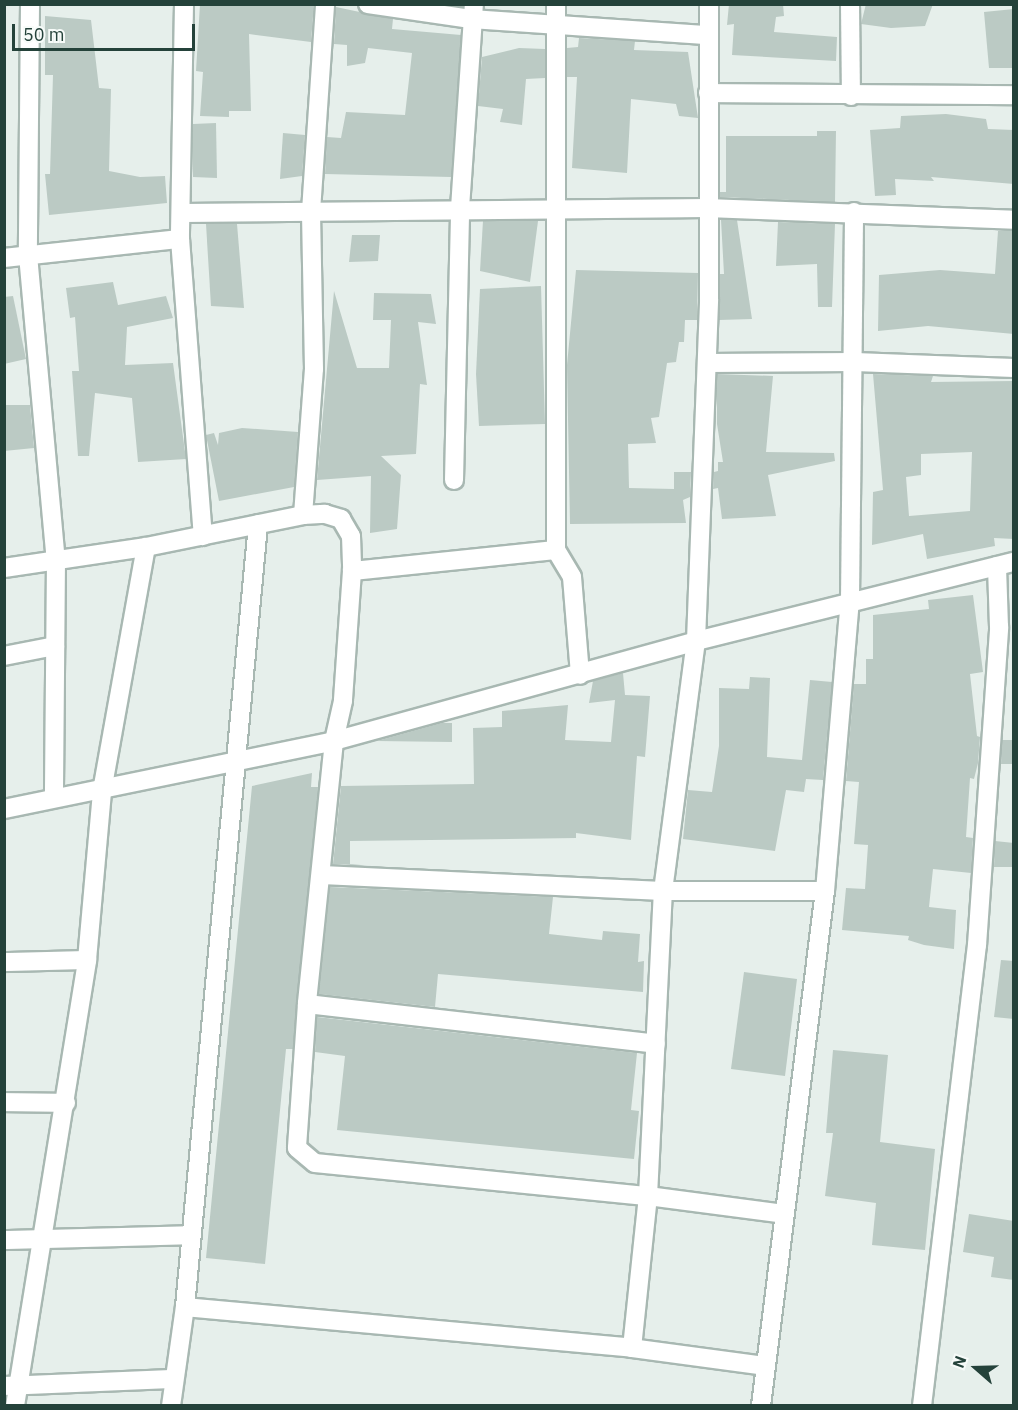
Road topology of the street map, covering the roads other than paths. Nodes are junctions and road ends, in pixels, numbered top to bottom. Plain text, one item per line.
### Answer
1 (30, 4) edge
2 (184, 4) edge
3 (325, 4) edge
4 (368, 4) edge
5 (556, 4) edge
6 (709, 4) edge
7 (850, 4) edge
8 (472, 12) edge
9 (557, 26) junction
10 (708, 35) junction
11 (708, 93) junction
12 (1014, 95) edge
13 (851, 96) junction
14 (460, 208) junction
15 (554, 208) junction
16 (707, 208) junction
17 (311, 211) junction
18 (854, 212) junction
19 (183, 213) junction
20 (1014, 220) edge
21 (180, 239) junction
22 (28, 255) junction
23 (4, 258) edge
24 (855, 362) junction
25 (707, 363) junction
26 (1014, 368) edge
27 (454, 480) dead end
28 (303, 515) junction
29 (258, 524) junction
30 (203, 536) junction
31 (146, 547) junction
32 (556, 550) junction
33 (56, 560) junction
34 (1005, 564) edge
35 (4, 568) edge
36 (352, 571) junction
37 (850, 600) junction
38 (696, 641) junction
39 (56, 646) junction
40 (4, 656) edge
41 (580, 675) junction
42 (334, 741) junction
43 (239, 759) junction
44 (102, 791) junction
45 (54, 797) junction
46 (4, 809) edge
47 (322, 875) junction
48 (663, 891) junction
49 (825, 891) junction
50 (87, 960) junction
51 (4, 962) edge
52 (307, 1004) junction
53 (656, 1044) junction
54 (4, 1102) edge
55 (66, 1103) junction
56 (648, 1196) junction
57 (784, 1214) junction
58 (189, 1234) junction
59 (43, 1237) junction
60 (4, 1240) edge
61 (185, 1307) junction
62 (632, 1348) junction
63 (765, 1366) junction
64 (174, 1379) junction
65 (11, 1386) edge
66 (15, 1406) edge
67 (171, 1406) edge
68 (761, 1406) edge
69 (922, 1406) edge

1 - 22 street
2 - 19 street
3 - 17 street
4 - 8 street
5 - 9 street
6 - 10 street
7 - 13 street
8 - 9 street
8 - 14 street
9 - 10 street
9 - 15 street
10 - 11 street
11 - 13 street
11 - 16 street
12 - 13 street
14 - 15 street
14 - 17 street
14 - 27 street
15 - 16 street
15 - 32 street
16 - 18 street
16 - 25 street
17 - 19 street
17 - 28 street
18 - 20 street
18 - 24 street
19 - 21 street
21 - 22 street
21 - 30 street
22 - 23 street
22 - 33 street
24 - 25 street
24 - 26 street
24 - 37 street
25 - 38 street
28 - 29 street
28 - 36 street
29 - 30 street
29 - 43 street
30 - 31 street
31 - 33 street
31 - 44 street
32 - 36 street
32 - 41 street
33 - 35 street
33 - 39 street
34 - 37 street
34 - 69 street
36 - 42 street
37 - 38 street
37 - 49 street
38 - 41 street
38 - 48 street
39 - 40 street
39 - 45 street
41 - 42 street
42 - 43 street
42 - 47 street
43 - 44 street
43 - 58 street
44 - 45 street
44 - 50 street
45 - 46 street
47 - 48 street
47 - 52 street
48 - 49 street
48 - 53 street
49 - 57 street
50 - 51 street
50 - 55 street
52 - 53 street
52 - 56 street
53 - 56 street
54 - 55 street
55 - 59 street
56 - 57 street
56 - 62 street
57 - 63 street
58 - 59 street
58 - 61 street
59 - 60 street
59 - 65 street
61 - 62 street
61 - 64 street
62 - 63 street
63 - 68 street
64 - 65 street
64 - 67 street
65 - 66 street

